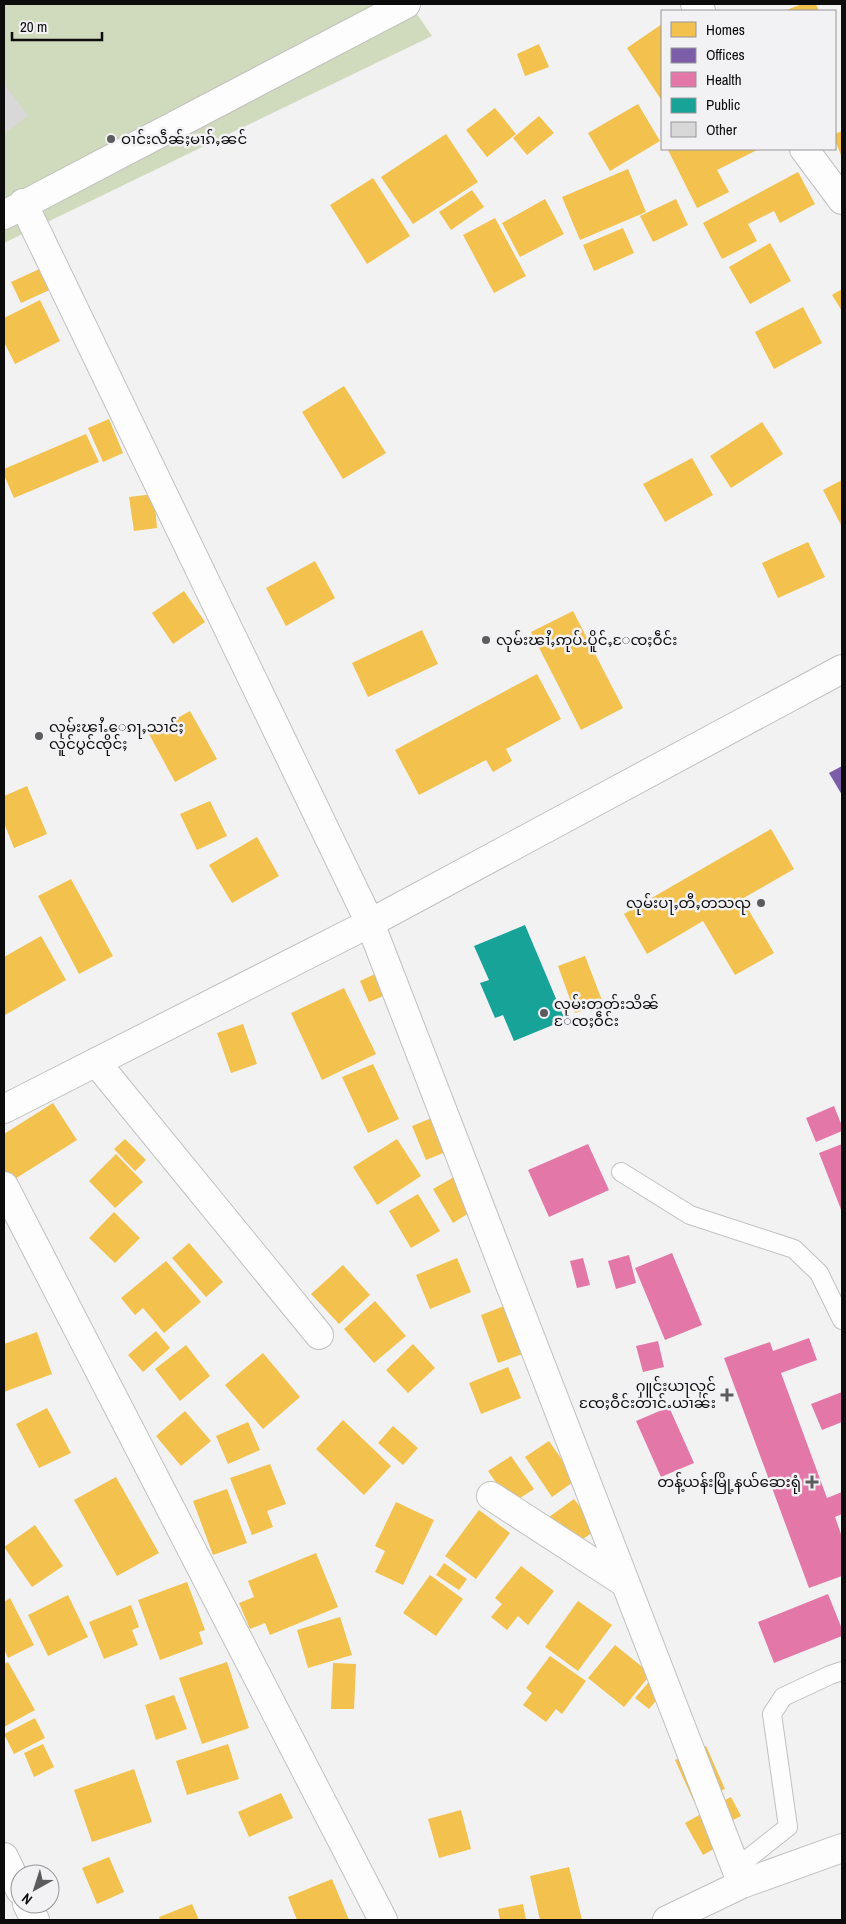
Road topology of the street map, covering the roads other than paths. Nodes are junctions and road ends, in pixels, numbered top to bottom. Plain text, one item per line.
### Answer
1 (406, 4) edge
2 (805, 150) edge
3 (842, 200) edge
4 (13, 209) edge
5 (842, 668) edge
6 (370, 923) junction
7 (96, 1062) junction
8 (4, 1109) edge
9 (621, 1172) dead end
10 (4, 1186) edge
11 (842, 1320) edge
12 (319, 1335) dead end
13 (491, 1496) dead end
14 (625, 1583) junction
15 (842, 1671) edge
16 (842, 1848) edge
17 (4, 1856) edge
18 (10, 1869) edge
19 (739, 1876) junction
20 (383, 1920) edge
21 (667, 1920) edge

1 - 4 street
2 - 3 street
4 - 6 street
5 - 6 street
6 - 7 street
6 - 14 street
7 - 8 street
7 - 12 street
9 - 11 lane
10 - 20 street
13 - 14 street
14 - 19 street
15 - 19 lane
16 - 19 street
17 - 18 street
19 - 21 street

